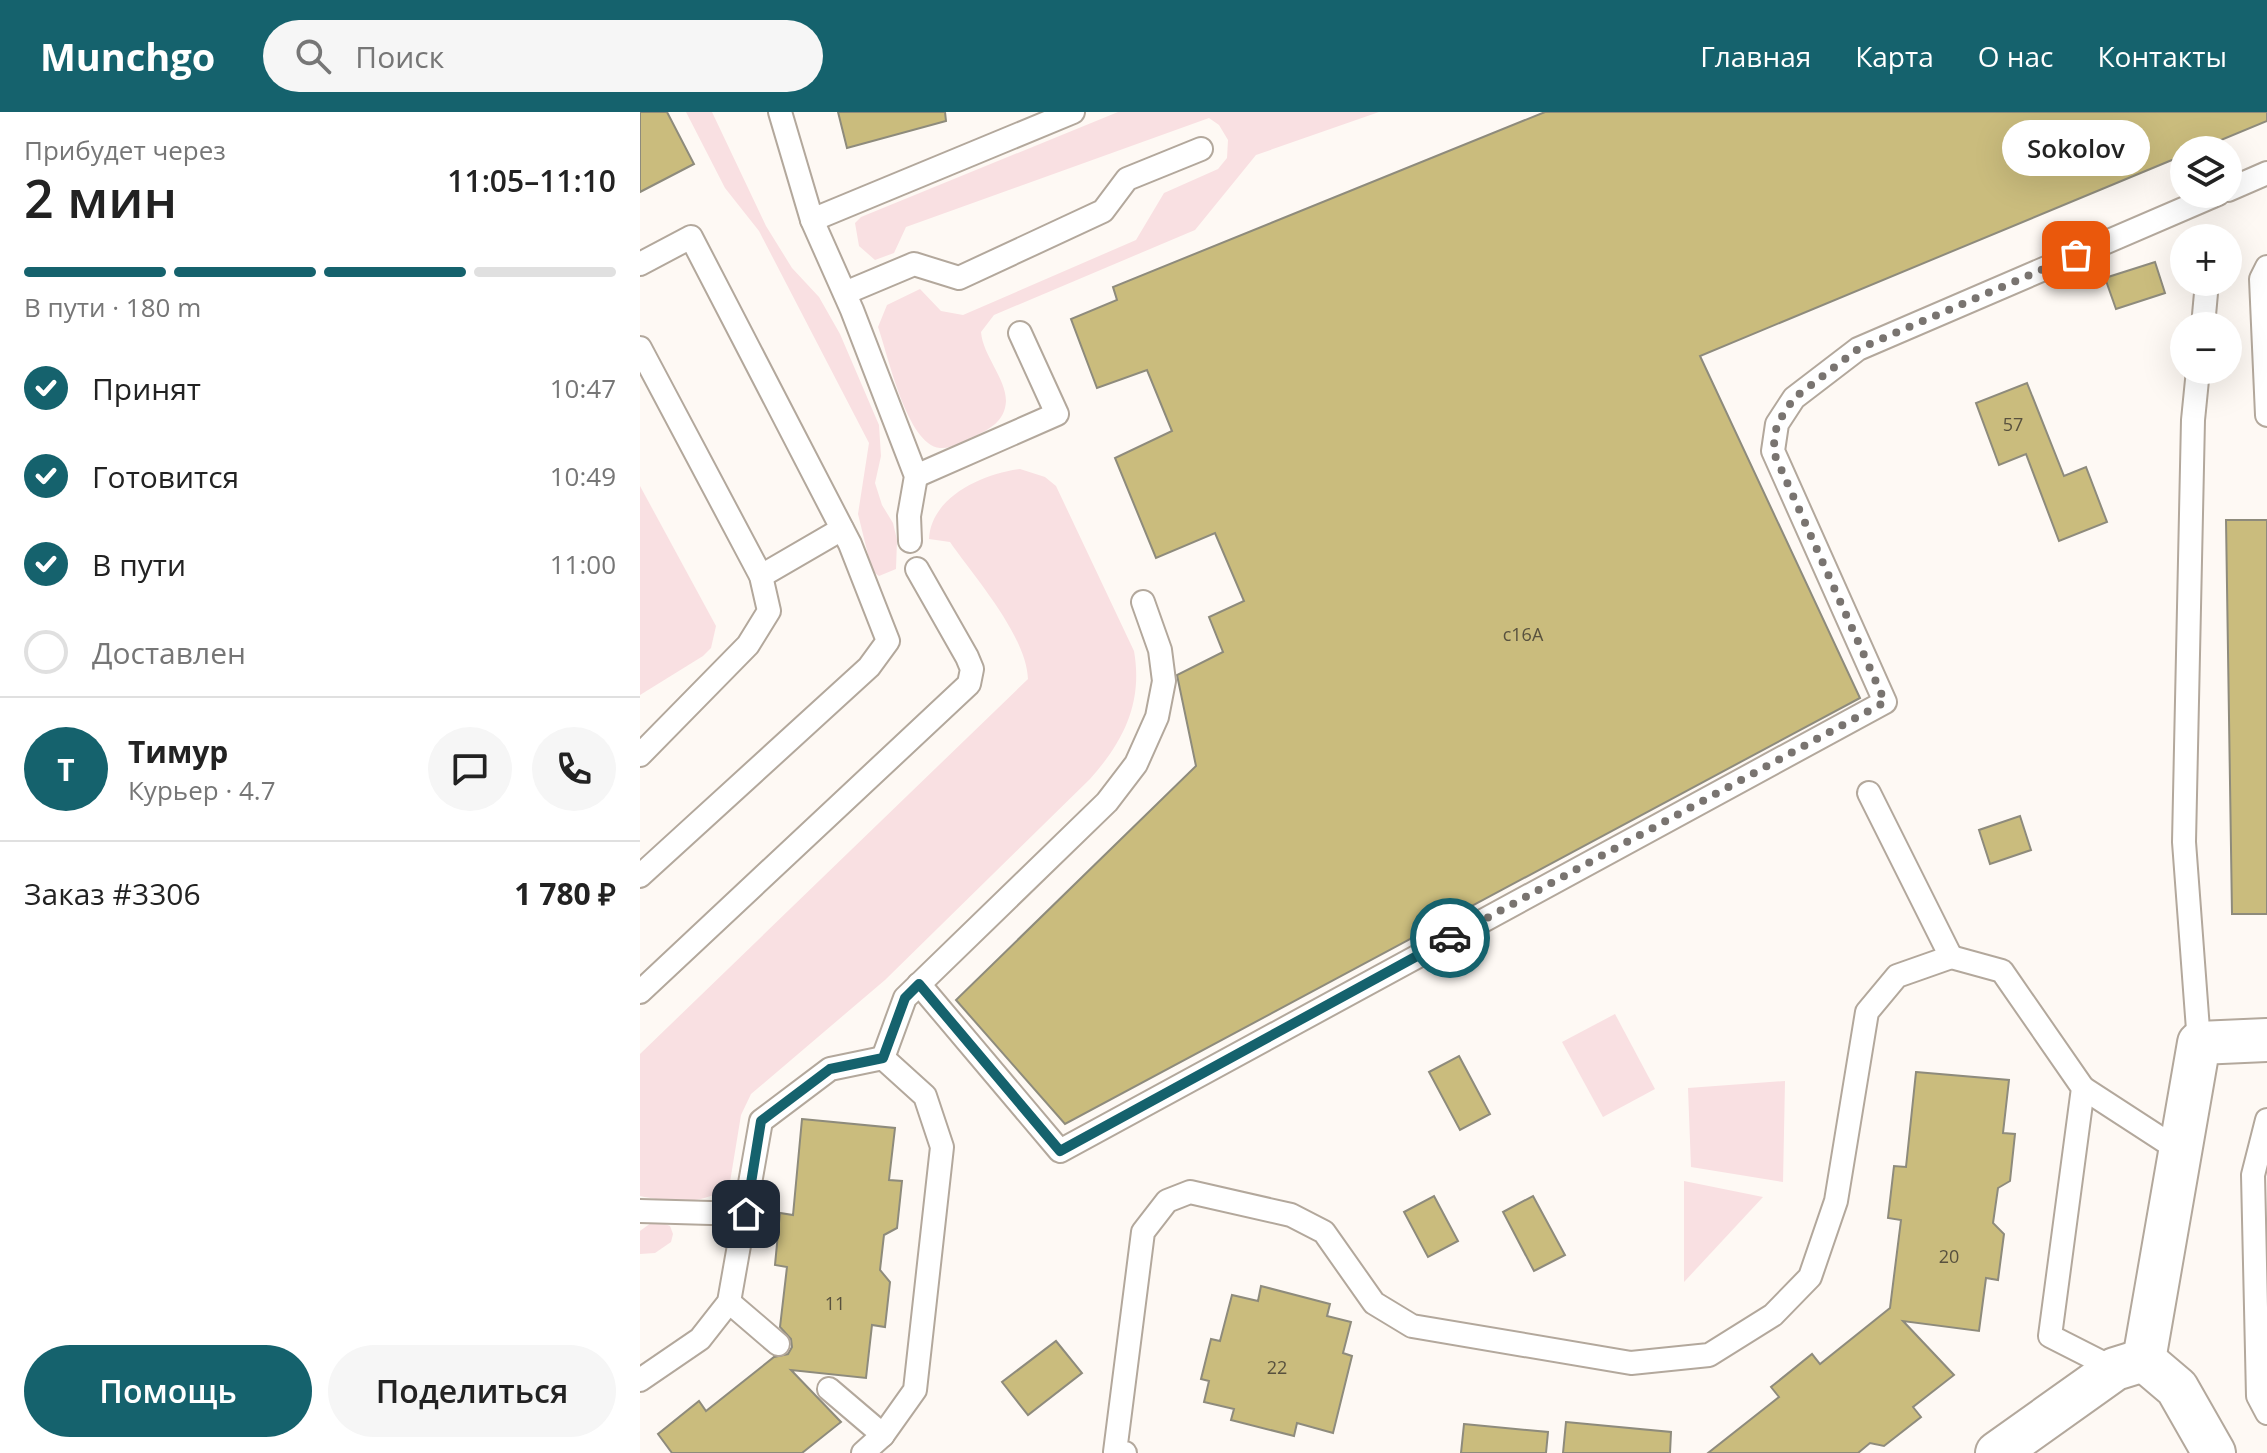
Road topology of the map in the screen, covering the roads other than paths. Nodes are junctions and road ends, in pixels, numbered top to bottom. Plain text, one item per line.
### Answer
1 (780, 112) edge
2 (1073, 112) edge
3 (1201, 149) dead end
4 (2267, 173) edge
5 (2242, 184) edge
6 (2185, 208) edge
7 (812, 220) junction
8 (640, 264) edge
9 (2267, 267) edge
10 (845, 293) junction
11 (1020, 333) dead end
12 (640, 348) edge
13 (2197, 384) edge
14 (2267, 415) edge
15 (916, 476) junction
16 (842, 529) junction
17 (910, 541) dead end
18 (917, 569) dead end
19 (761, 576) junction
20 (1143, 602) dead end
21 (640, 755) edge
22 (1869, 793) dead end
23 (640, 876) edge
24 (1951, 957) junction
25 (919, 984) junction
26 (640, 992) edge
27 (2267, 1040) edge
28 (2199, 1043) junction
29 (883, 1058) junction
30 (2083, 1088) junction
31 (2267, 1120) edge
32 (2180, 1151) junction
33 (640, 1211) edge
34 (746, 1214) junction
35 (729, 1302) junction
36 (778, 1344) dead end
37 (2130, 1364) junction
38 (640, 1380) edge
39 (829, 1389) dead end
40 (2267, 1413) edge
41 (883, 1435) junction
42 (863, 1453) edge
43 (1125, 1453) edge
44 (1997, 1453) edge
45 (2214, 1453) edge

1 - 7 lane
2 - 7 lane
3 - 10 lane
4 - 5 lane
6 - 25 lane
7 - 10 lane
8 - 16 lane
9 - 14 lane
10 - 15 lane
11 - 15 lane
12 - 19 lane
13 - 28 lane
15 - 17 lane
16 - 19 lane
16 - 23 lane
18 - 26 lane
19 - 21 lane
20 - 25 lane
22 - 24 lane
24 - 30 lane
24 - 43 lane
25 - 29 lane
27 - 28 street
28 - 32 street
29 - 34 lane
29 - 41 lane
30 - 32 lane
30 - 37 lane
31 - 40 lane
32 - 37 street
33 - 34 lane
34 - 35 lane
35 - 36 lane
35 - 38 lane
37 - 44 street
37 - 45 street
39 - 41 lane
41 - 42 lane

